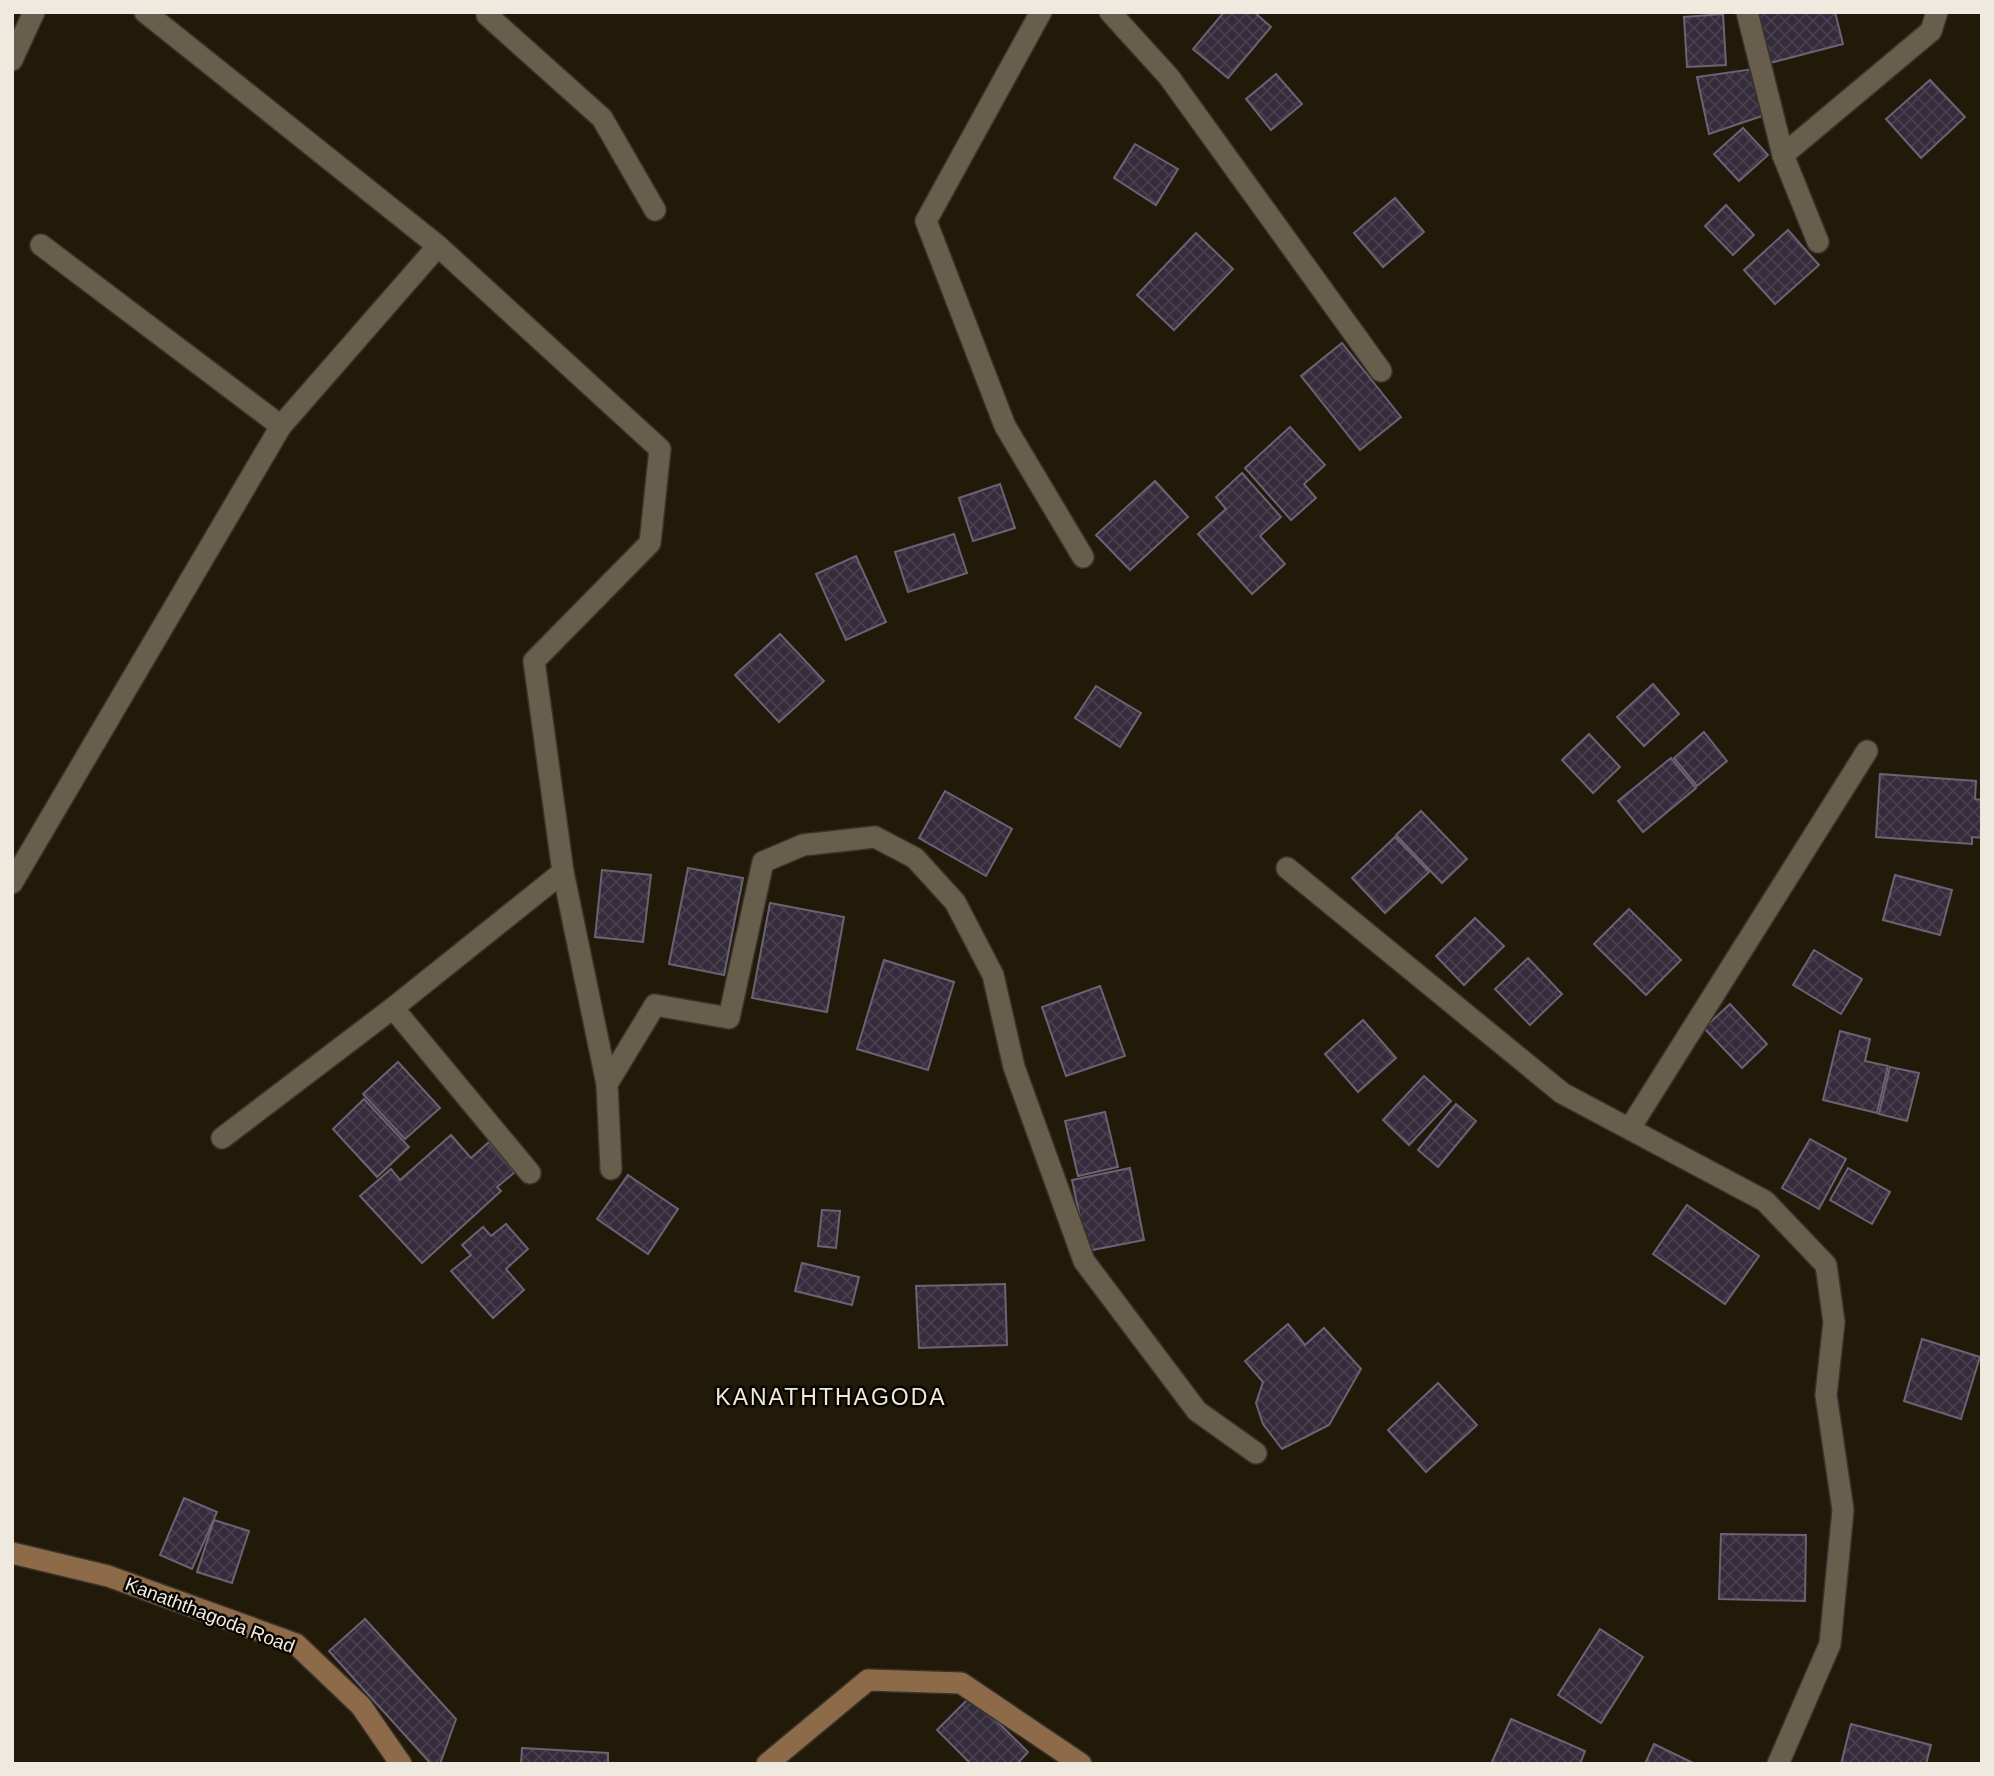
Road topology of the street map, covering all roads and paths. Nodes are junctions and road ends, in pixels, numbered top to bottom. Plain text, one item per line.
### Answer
1 (34, 12) edge
2 (145, 12) edge
3 (487, 12) edge
4 (1041, 12) edge
5 (1110, 12) edge
6 (1747, 12) edge
7 (1937, 12) edge
8 (12, 60) edge
9 (1783, 155) junction
10 (655, 210) dead end
11 (1818, 242) dead end
12 (41, 245) dead end
13 (438, 246) junction
14 (1381, 371) dead end
15 (281, 426) junction
16 (1083, 557) dead end
17 (1867, 751) dead end
18 (1287, 868) dead end
19 (563, 872) junction
20 (12, 883) edge
21 (393, 1008) junction
22 (607, 1084) junction
23 (1630, 1128) junction
24 (222, 1138) dead end
25 (611, 1169) dead end
26 (530, 1173) dead end
27 (1256, 1453) dead end
28 (12, 1553) edge
29 (401, 1764) edge
30 (767, 1764) edge
31 (1081, 1764) edge
32 (1778, 1764) edge

1 - 8 street
2 - 13 street
3 - 10 street
4 - 16 street
5 - 14 street
6 - 9 street
7 - 9 street
9 - 11 street
12 - 15 street
13 - 15 street
13 - 19 street
15 - 20 street
17 - 23 street
18 - 23 street
19 - 21 street
19 - 22 street
21 - 24 street
21 - 26 street
22 - 25 street
22 - 27 street
23 - 32 street
28 - 29 street, Kanaththagoda Road
30 - 31 street

